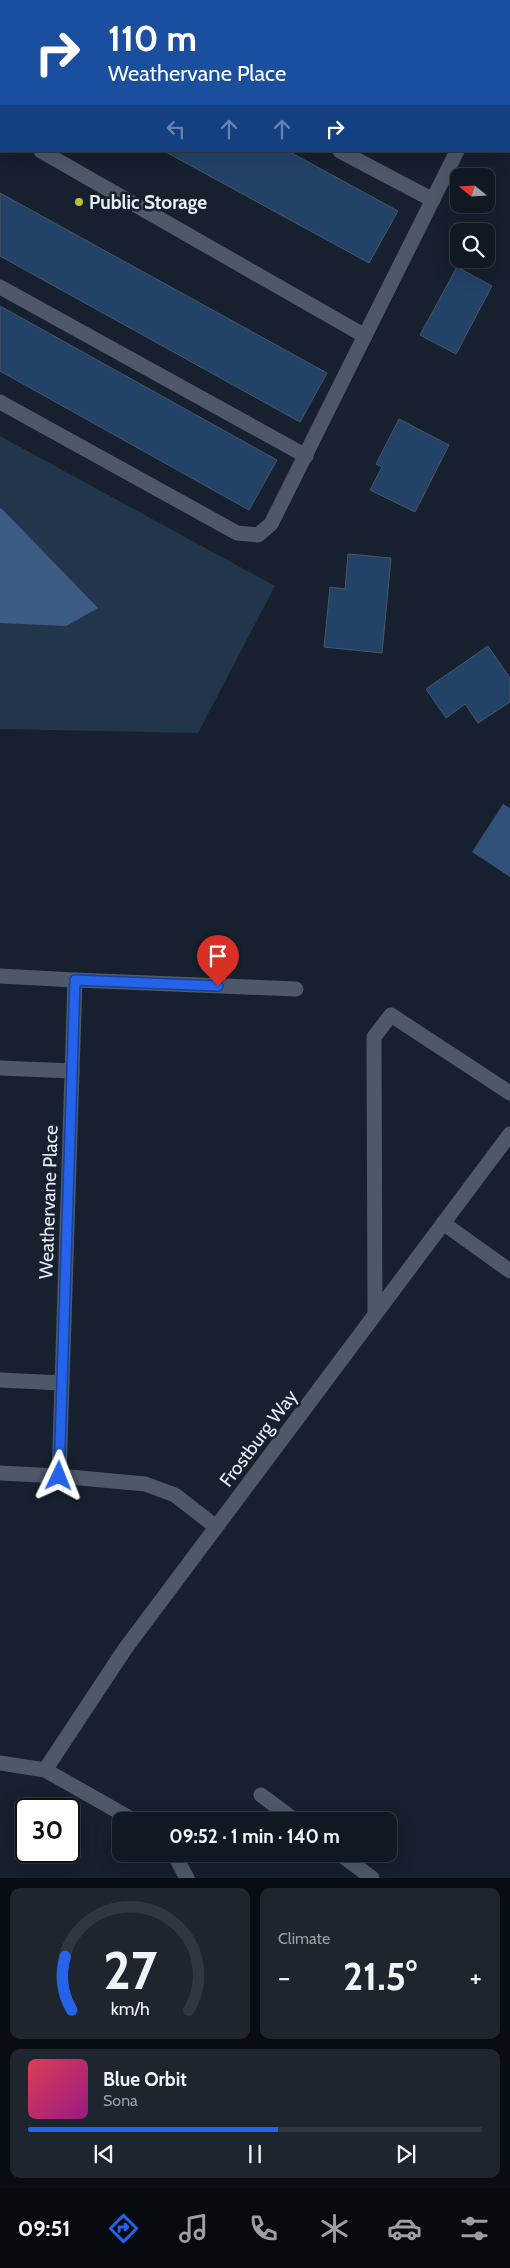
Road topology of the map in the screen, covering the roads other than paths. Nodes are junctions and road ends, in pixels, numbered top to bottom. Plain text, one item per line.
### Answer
1 (43, 152) edge
2 (342, 152) edge
3 (457, 152) edge
4 (433, 200) junction
5 (0, 287) edge
6 (365, 336) junction
7 (0, 402) edge
8 (306, 456) junction
9 (0, 976) edge
10 (75, 980) junction
11 (296, 989) dead end
12 (0, 1068) edge
13 (72, 1071) junction
14 (510, 1093) edge
15 (510, 1134) edge
16 (443, 1223) junction
17 (510, 1271) edge
18 (375, 1313) junction
19 (0, 1380) edge
20 (62, 1383) junction
21 (0, 1473) edge
22 (59, 1476) junction
23 (216, 1527) junction
24 (0, 1763) edge
25 (45, 1770) junction
26 (261, 1795) dead end
27 (118, 1812) edge
28 (284, 1812) edge
29 (178, 1862) edge
30 (351, 1862) edge
31 (187, 1878) edge
32 (372, 1878) edge

1 - 6 street
2 - 4 street
3 - 4 street
4 - 6 street
5 - 8 street
6 - 8 street
7 - 8 street
9 - 10 street
10 - 11 street
10 - 13 street, Weathervane Place
12 - 13 street
13 - 20 street, Weathervane Place
14 - 18 street
15 - 16 street, Frostburg Way
16 - 17 street
16 - 18 street, Frostburg Way
18 - 23 street, Frostburg Way
19 - 20 street
20 - 22 street, Weathervane Place
21 - 22 street
22 - 23 street
23 - 25 street, Frostburg Way
24 - 25 street
25 - 27 street
26 - 28 street
29 - 31 street
30 - 32 street

